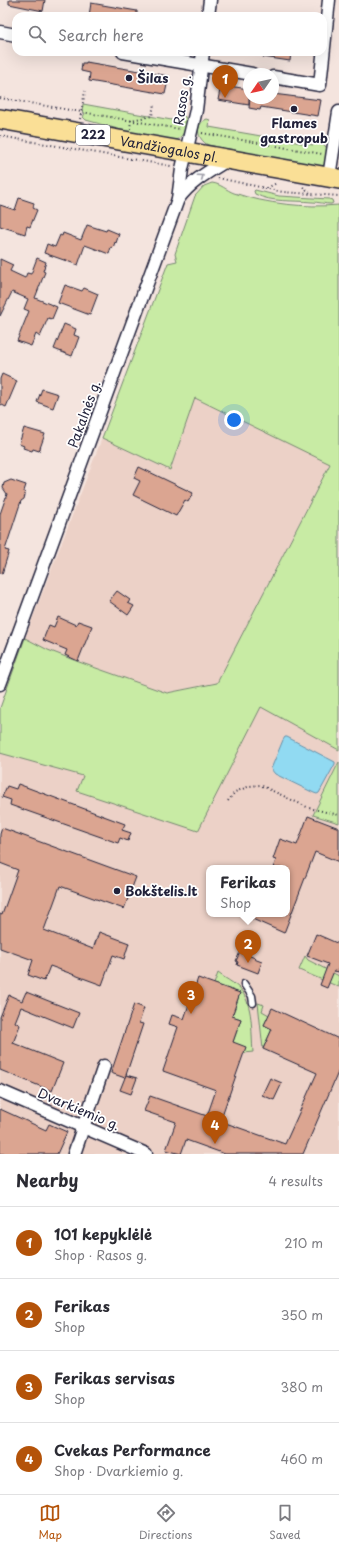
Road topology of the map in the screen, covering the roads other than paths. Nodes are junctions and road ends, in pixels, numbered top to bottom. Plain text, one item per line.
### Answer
1 (210, 0) edge
2 (329, 0) edge
3 (208, 12) edge
4 (327, 19) edge
5 (0, 32) edge
6 (12, 34) edge
7 (145, 56) edge
8 (202, 56) edge
9 (323, 56) edge
10 (201, 66) junction
11 (243, 73) edge
12 (279, 78) edge
13 (339, 112) edge
14 (0, 119) edge
15 (229, 159) junction
16 (184, 161) junction
17 (334, 178) edge
18 (178, 199) junction
19 (0, 684) edge
20 (244, 984) dead end
21 (253, 1003) dead end
22 (104, 1066) dead end
23 (0, 1091) edge
24 (84, 1127) junction
25 (74, 1154) edge
26 (146, 1154) edge

1 - 3 street
2 - 4 street
5 - 6 street
7 - 10 street
8 - 10 street, Rasos g.
9 - 12 street
10 - 11 street
10 - 16 street, Rasos g.
13 - 17 street
14 - 16 main road, Vandžiogalos pl. / 222
15 - 16 main road, Vandžiogalos pl. / 222
15 - 17 main road, Vandžiogalos pl. / 222
18 -> 15 street
16 - 18 street, Pakalnės g.
18 - 19 street, Pakalnės g.
20 - 21 lane
22 - 24 street
23 - 24 street, Dvarkiemio g.
24 - 25 street
24 - 26 street, Dvarkiemio g.

